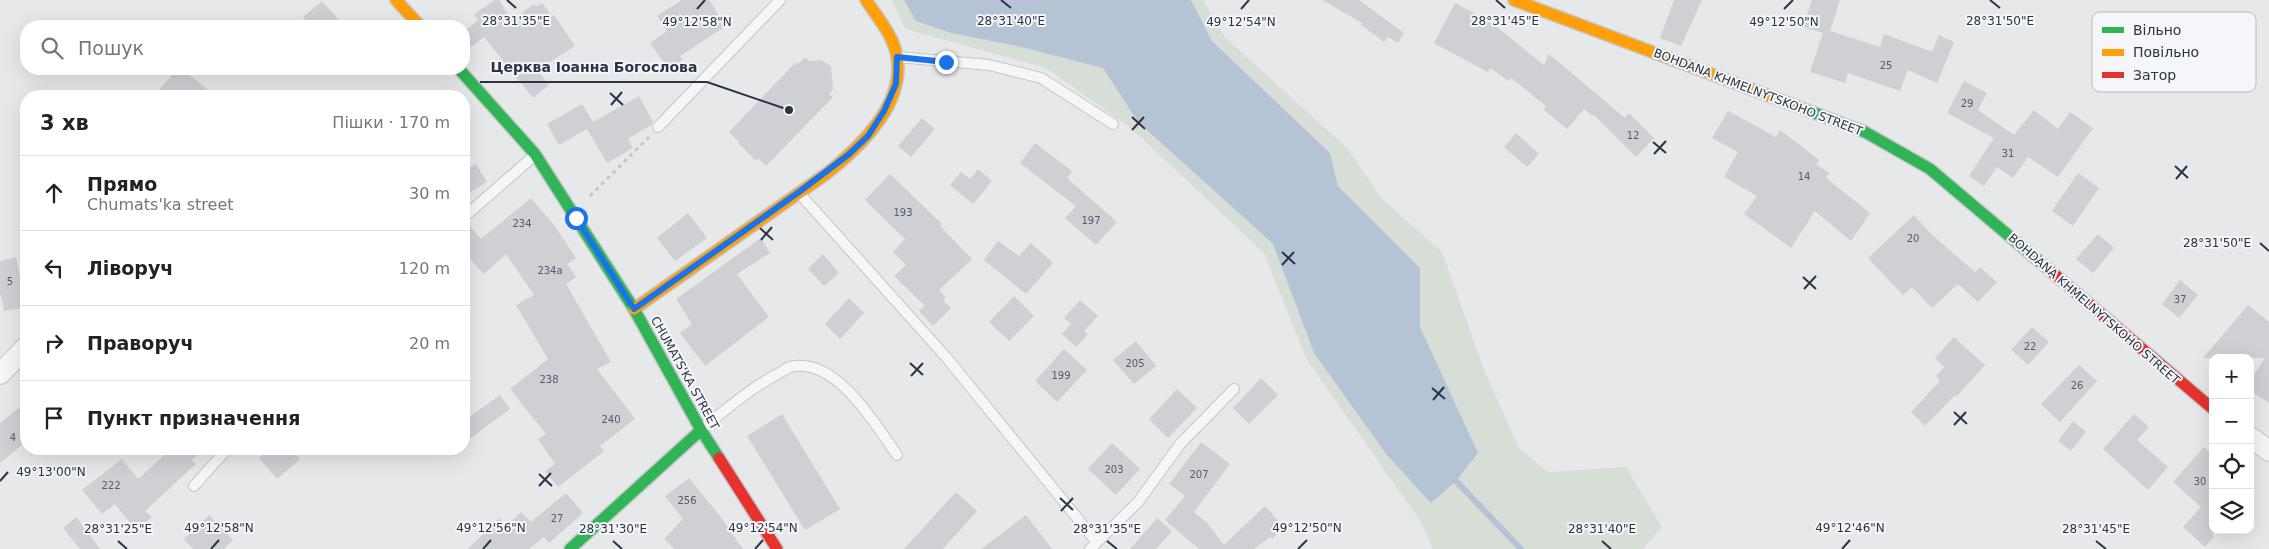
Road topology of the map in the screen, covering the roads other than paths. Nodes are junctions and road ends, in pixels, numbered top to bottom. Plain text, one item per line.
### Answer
1 (396, 0) edge
2 (780, 0) edge
3 (866, 0) edge
4 (1514, 0) edge
5 (414, 20) edge
6 (897, 57) junction
7 (464, 75) edge
8 (1114, 124) dead end
9 (658, 128) road end
10 (536, 154) junction
11 (799, 192) junction
12 (470, 212) edge
13 (634, 309) junction
14 (20, 353) edge
15 (0, 374) edge
16 (1234, 389) dead end
17 (2209, 406) edge
18 (701, 430) junction
19 (2254, 440) edge
20 (2269, 451) edge
21 (222, 455) edge
22 (897, 455) dead end
23 (194, 486) dead end
24 (1093, 545) edge
25 (570, 549) edge
26 (777, 549) edge

1 - 5 street
2 - 9 lane
3 - 6 street
4 - 17 street, BOHDANA KHMELNYTSKOHO STREET
6 - 8 lane
6 - 11 street
7 - 10 street, CHUMATS'KA STREET
10 - 12 lane
10 - 13 street, CHUMATS'KA STREET
11 - 13 street
11 - 24 lane
13 - 18 street, CHUMATS'KA STREET
14 - 15 street
16 - 24 lane
18 - 22 lane
18 - 25 street
18 - 26 street, CHUMATS'KA STREET
19 - 20 street
21 - 23 lane

